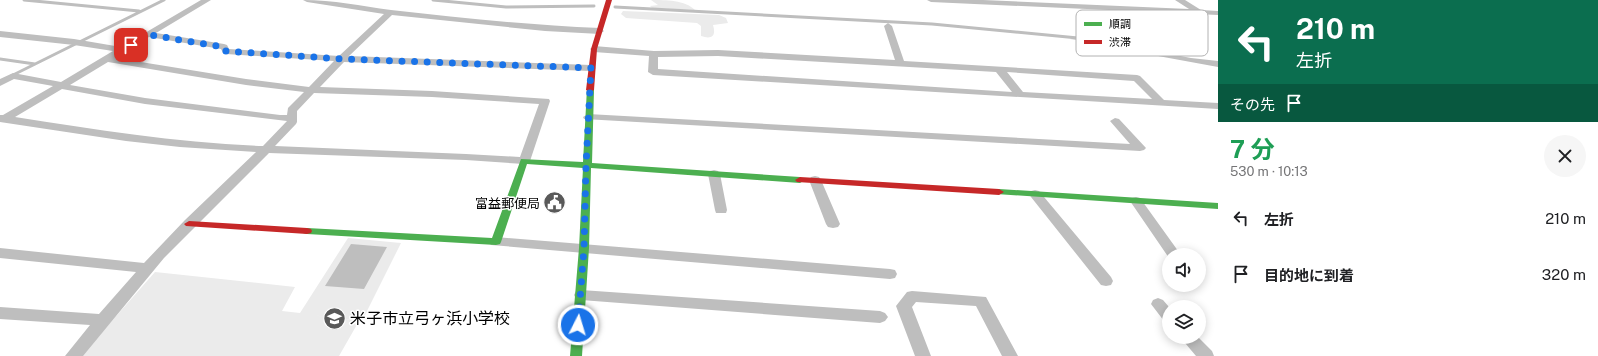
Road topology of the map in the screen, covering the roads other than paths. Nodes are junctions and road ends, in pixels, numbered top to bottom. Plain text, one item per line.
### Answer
1 (207, 0) edge
2 (307, 0) edge
3 (609, 0) edge
4 (931, 0) edge
5 (1179, 0) edge
6 (1138, 10) edge
7 (1195, 10) edge
8 (390, 12) junction
9 (888, 26) dead end
10 (600, 31) junction
11 (0, 34) edge
12 (150, 35) junction
13 (594, 49) junction
14 (122, 50) junction
15 (654, 54) junction
16 (107, 59) junction
17 (343, 59) junction
18 (900, 62) junction
19 (591, 68) junction
20 (999, 69) junction
21 (0, 83) edge
22 (61, 86) junction
23 (312, 90) junction
24 (1019, 94) junction
25 (1161, 103) junction
26 (1218, 106) edge
27 (588, 117) junction
28 (291, 118) junction
29 (2, 120) edge
30 (1115, 121) dead end
31 (267, 149) junction
32 (524, 161) junction
33 (586, 166) junction
34 (714, 174) junction
35 (815, 180) junction
36 (1035, 194) junction
37 (1136, 200) junction
38 (1218, 206) edge
39 (721, 210) dead end
40 (189, 224) junction
41 (833, 224) dead end
42 (496, 242) junction
43 (584, 248) junction
44 (1169, 248) edge
45 (0, 253) edge
46 (149, 268) junction
47 (890, 274) dead end
48 (1106, 281) dead end
49 (581, 295) junction
50 (1158, 304) dead end
51 (1162, 309) edge
52 (0, 312) edge
53 (880, 317) dead end
54 (103, 320) junction
55 (1195, 344) edge
56 (73, 356) edge
57 (576, 356) edge
58 (923, 356) edge
59 (1010, 356) edge
60 (1206, 356) edge

1 - 12 street
2 - 8 street
3 - 10 street
4 - 6 street
5 - 7 street
8 - 10 street
8 - 17 street
9 - 18 street
10 - 13 street
11 - 14 street
12 - 14 street
12 - 17 street
13 - 15 street
13 - 19 street
14 - 16 street
15 - 18 street
15 - 24 street
16 - 22 street
16 - 23 street
17 - 19 street
17 - 23 street
18 - 20 street
19 - 27 street
20 - 24 street
20 - 25 street
21 - 22 street
22 - 28 street
22 - 29 street
23 - 28 street
23 - 32 street
24 - 25 street
25 - 26 street
27 - 30 street
27 - 33 street
28 - 31 street
29 - 31 street
31 - 32 street
31 - 40 street
32 - 33 street
32 - 42 street
33 - 34 street
33 - 43 street
34 - 35 street
34 - 39 street
35 - 36 street
35 - 41 street
36 - 37 street
36 - 48 street
37 - 38 street
37 - 44 street
40 - 42 street
40 - 46 street
42 - 43 street
43 - 47 street
43 - 49 street
45 - 46 street
46 - 54 street
49 - 53 street
49 - 57 street
50 - 51 street
52 - 54 street
54 - 56 street
55 - 60 street
58 - 59 street

